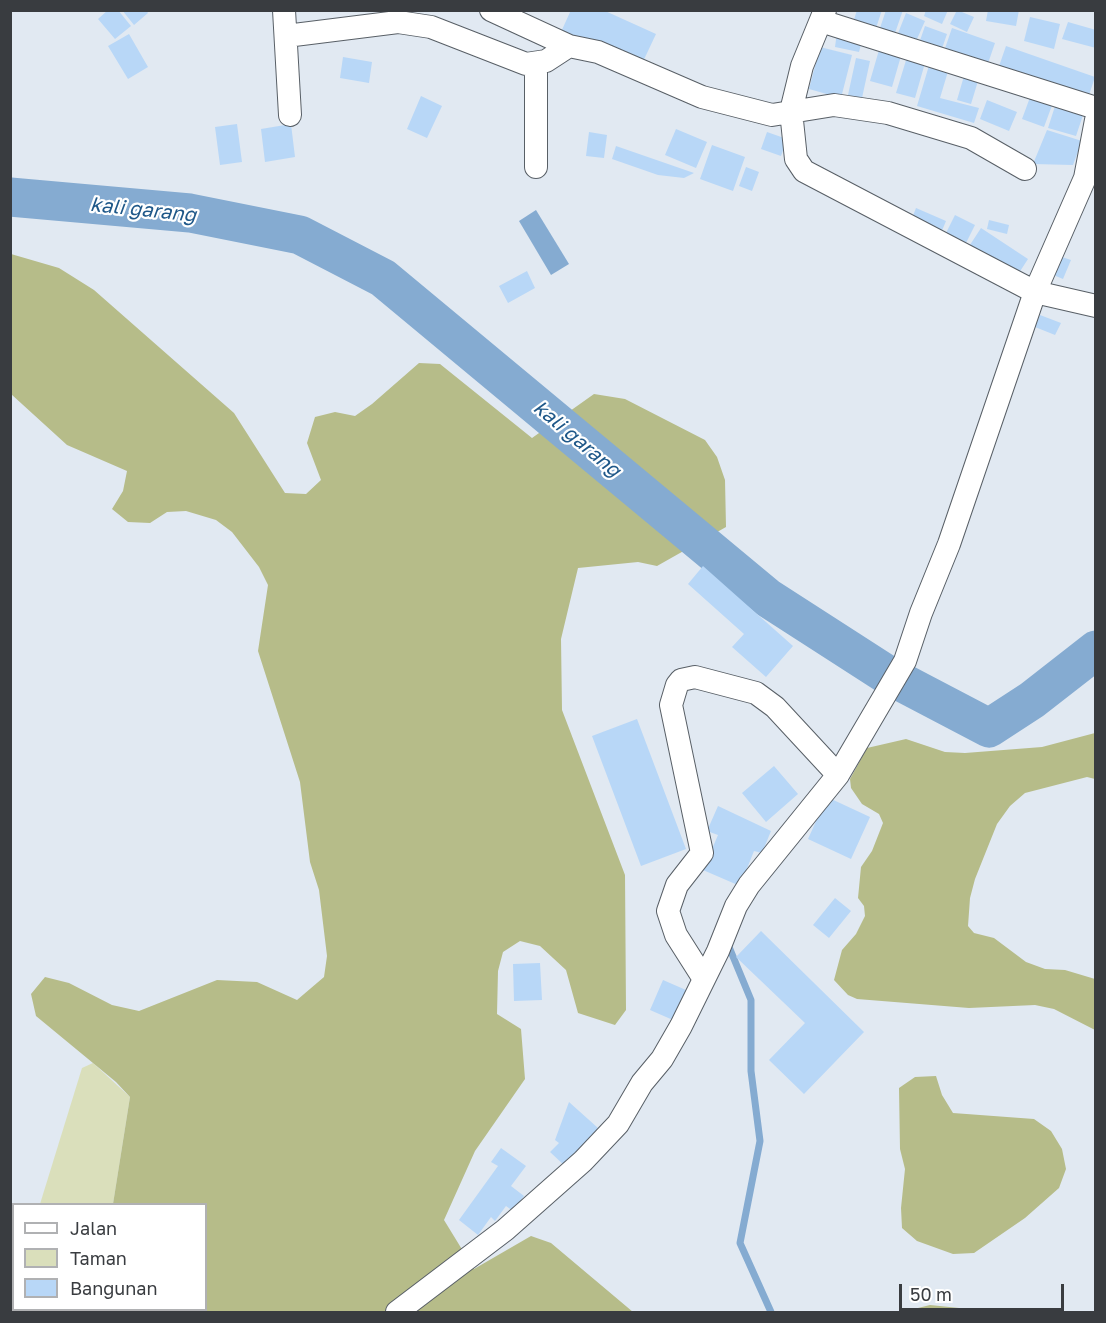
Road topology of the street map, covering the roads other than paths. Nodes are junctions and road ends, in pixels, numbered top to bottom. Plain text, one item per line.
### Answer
1 (284, 10) edge
2 (492, 10) edge
3 (823, 16) edge
4 (286, 36) junction
5 (569, 46) junction
6 (536, 63) junction
7 (1095, 108) edge
8 (791, 111) junction
9 (290, 116) dead end
10 (1095, 120) edge
11 (536, 166) dead end
12 (1025, 169) dead end
13 (1090, 181) edge
14 (1035, 291) junction
15 (1095, 306) edge
16 (832, 770) junction
17 (704, 979) junction
18 (397, 1312) edge

1 - 4 street
2 - 5 street
3 - 7 street
3 - 8 street
4 - 6 street
4 - 9 street
5 - 6 street
5 - 8 street
6 - 11 street
8 - 12 street
8 - 14 street
10 - 13 street
13 - 14 street
14 - 15 street
14 - 16 street
16 - 17 street
16 - 17 street
17 - 18 street

